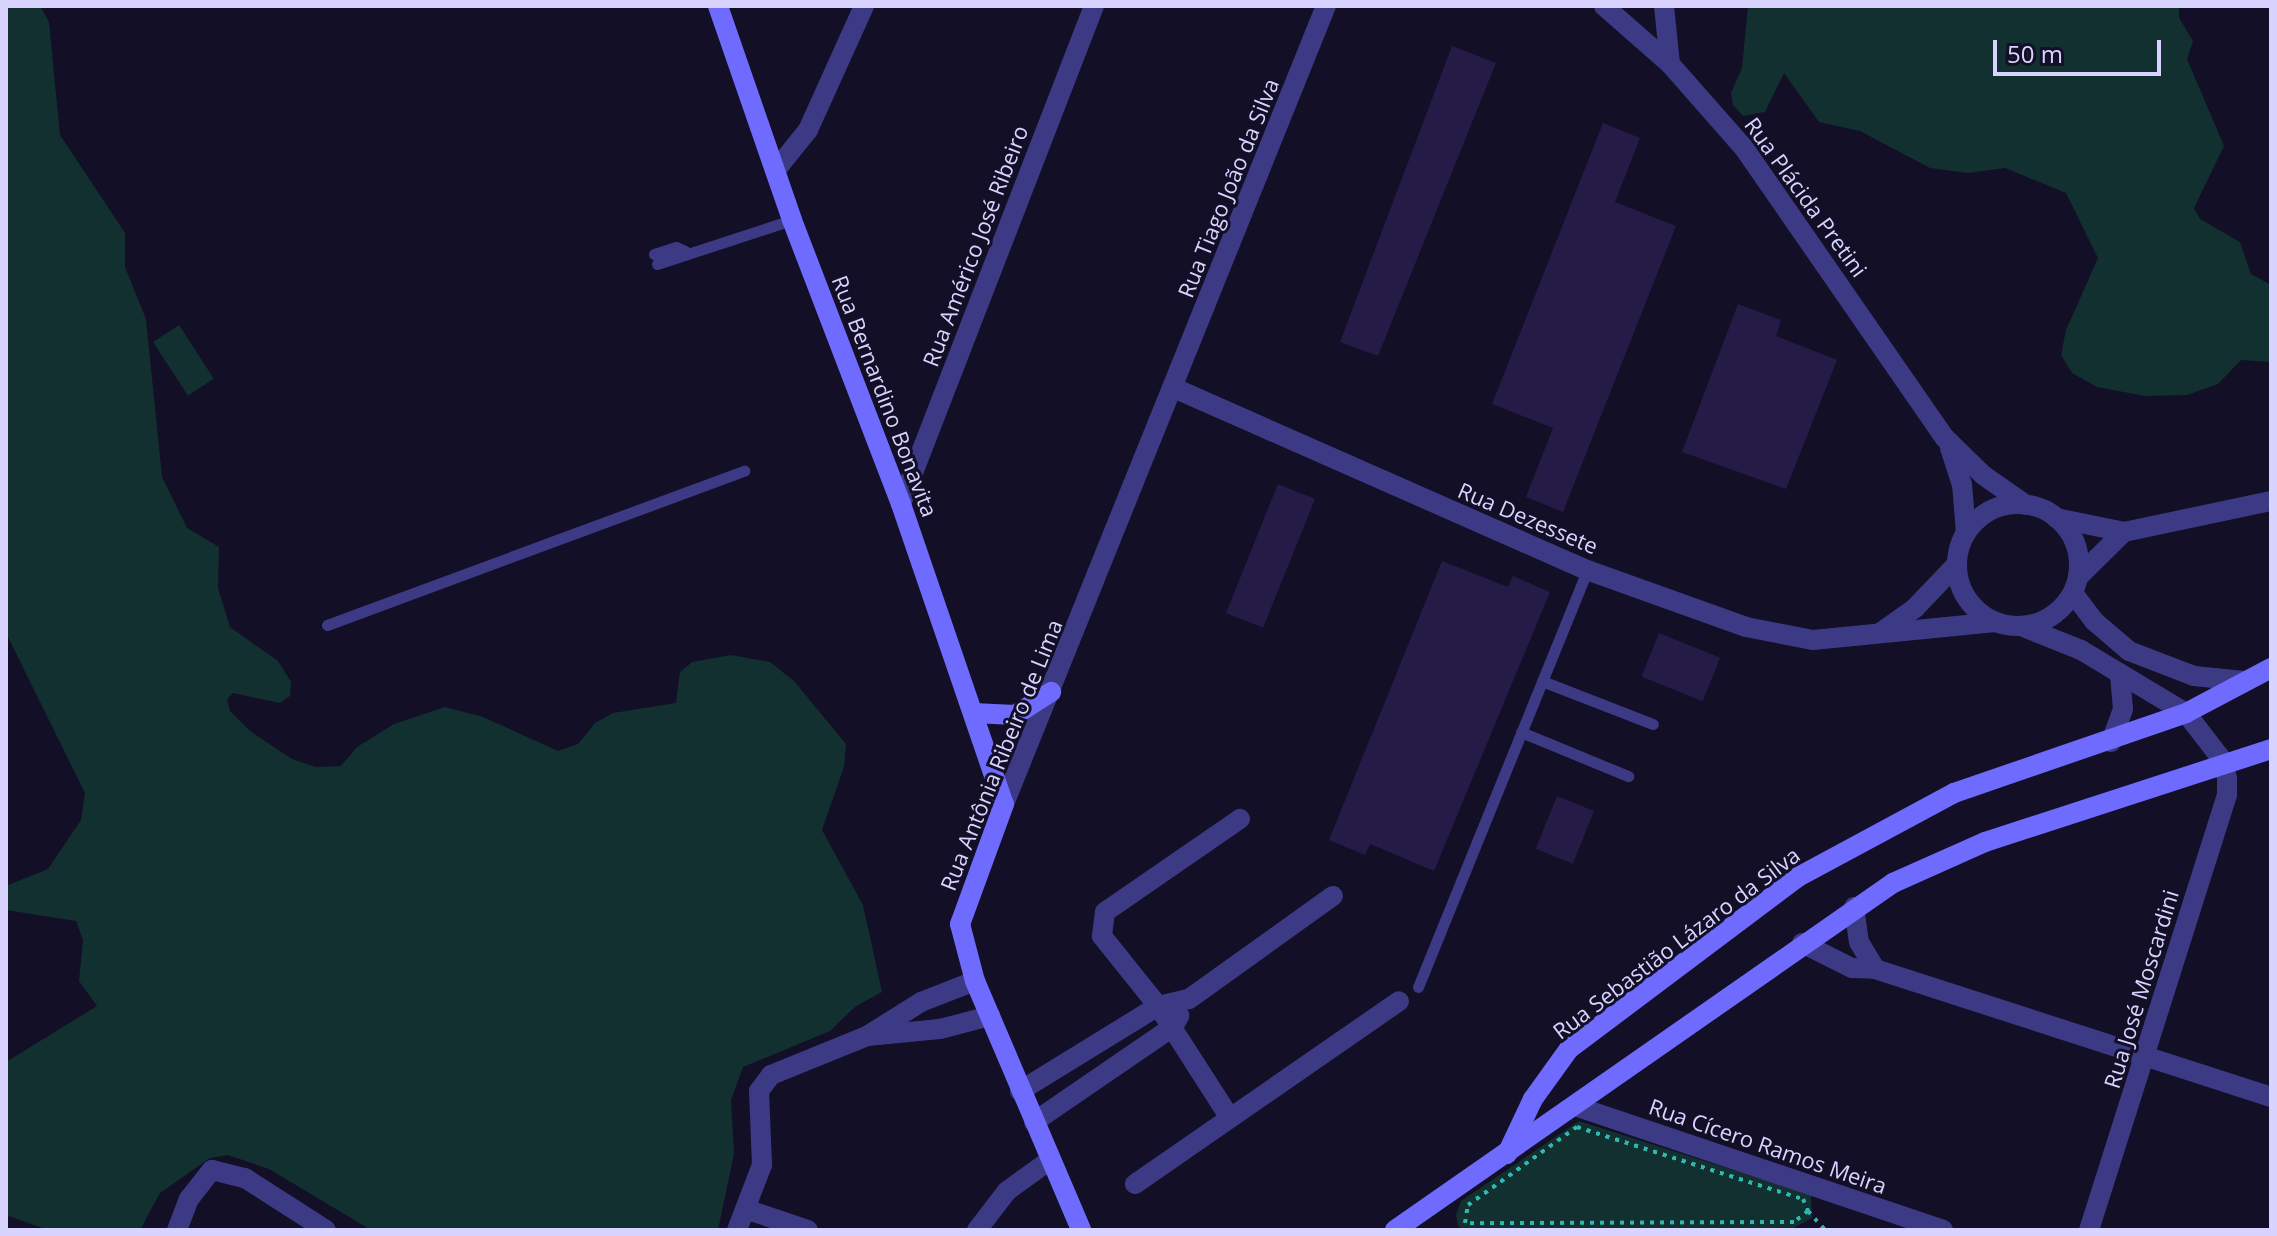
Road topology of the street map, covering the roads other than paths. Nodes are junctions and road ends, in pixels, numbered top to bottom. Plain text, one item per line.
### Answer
1 (718, 6) edge
2 (864, 6) edge
3 (1094, 6) edge
4 (1326, 6) edge
5 (1604, 6) edge
6 (1664, 6) edge
7 (1670, 64) junction
8 (775, 171) junction
9 (792, 220) junction
10 (655, 259) dead end
11 (1174, 388) junction
12 (1945, 438) junction
13 (744, 471) dead end
14 (2271, 501) edge
15 (901, 504) junction
16 (2026, 505) junction
17 (2056, 518) junction
18 (2124, 532) junction
19 (1966, 533) junction
20 (1956, 565) junction
21 (1587, 570) junction
22 (2075, 585) junction
23 (1995, 622) junction
24 (327, 625) dead end
25 (2021, 626) junction
26 (1877, 636) junction
27 (2271, 668) edge
28 (2120, 673) junction
29 (1542, 681) junction
30 (2244, 681) junction
31 (1051, 692) junction
32 (973, 713) junction
33 (2186, 713) junction
34 (1653, 724) dead end
35 (1521, 732) junction
36 (2111, 742) junction
37 (2271, 749) edge
38 (2223, 761) junction
39 (1628, 776) dead end
40 (1004, 804) junction
41 (1240, 819) dead end
42 (1333, 896) dead end
43 (1854, 907) junction
44 (1802, 943) junction
45 (1875, 969) junction
46 (975, 981) junction
47 (1418, 987) dead end
48 (1189, 999) junction
49 (1399, 1001) dead end
50 (1158, 1006) junction
51 (990, 1016) junction
52 (1173, 1027) junction
53 (867, 1036) junction
54 (2147, 1055) junction
55 (1020, 1091) junction
56 (2271, 1097) edge
57 (1578, 1107) junction
58 (1230, 1118) junction
59 (1034, 1122) junction
60 (1507, 1154) junction
61 (1050, 1160) junction
62 (1135, 1184) dead end
63 (1877, 1209) junction
64 (748, 1210) junction
65 (306, 1222) edge
66 (177, 1230) edge
67 (326, 1230) edge
68 (737, 1230) edge
69 (808, 1230) edge
70 (977, 1230) edge
71 (1081, 1230) edge
72 (1395, 1230) edge
73 (1869, 1230) edge
74 (1943, 1230) edge
75 (2089, 1230) edge

1 - 8 street, Rua Bernardino Bonavita
2 - 8 street
3 - 15 street, Rua Américo José Ribeiro
4 - 11 street, Rua Tiago João da Silva
5 - 7 street, Rua Plácida Pretini
6 - 7 street
7 - 12 street, Rua Plácida Pretini
8 - 9 street, Rua Bernardino Bonavita
9 - 10 lane
9 - 15 street, Rua Bernardino Bonavita
11 - 21 street, Rua Dezessete
11 - 31 street, Rua Antônia Ribeiro de Lima
12 - 16 street, Rua Plácida Pretini
12 - 19 street, Rua Plácida Pretini
13 - 24 lane
14 - 18 street
15 - 32 street, Rua Bernardino Bonavita
16 - 17 street
16 - 19 street
17 - 18 street
17 - 22 street
18 - 22 street
19 - 20 street
20 - 23 street
20 - 26 street
21 - 26 street, Rua Dezessete
21 - 29 lane
22 - 25 street
22 - 30 street
23 - 25 street
23 - 26 street, Rua Dezessete
25 - 28 street
27 - 30 street, Rua Sebastião Lázaro da Silva
28 - 33 street
28 - 36 street
29 - 34 lane
29 - 35 lane
30 - 33 street, Rua Sebastião Lázaro da Silva
31 - 32 street
31 - 40 street, Rua Antônia Ribeiro de Lima
32 - 40 street, Rua Bernardino Bonavita
33 - 36 street, Rua Sebastião Lázaro da Silva
33 - 38 street
35 - 39 lane
35 - 47 lane
36 - 60 street, Rua Sebastião Lázaro da Silva
37 - 38 street
38 - 43 street
38 - 54 street, Rua José Moscardini
40 - 46 street, Rua Antônia Ribeiro de Lima
41 - 50 street
42 - 48 street
43 - 44 street
43 - 45 street
44 - 45 street
44 - 57 street
45 - 54 street
46 - 51 street, Rua Antônia Ribeiro de Lima
46 - 53 street
48 - 50 street
48 - 52 street
49 - 58 street
50 - 52 street
50 - 55 street
51 - 53 street
51 - 55 street, Rua Antônia Ribeiro de Lima
52 - 58 street
52 - 59 street
53 - 64 street
54 - 56 street
54 - 75 street, Rua José Moscardini
55 - 59 street, Rua Antônia Ribeiro de Lima
57 - 60 street
57 - 63 street, Rua Cícero Ramos Meira
58 - 62 street
59 - 61 street, Rua Antônia Ribeiro de Lima
60 - 72 street
61 - 70 street
61 - 71 street, Rua Antônia Ribeiro de Lima
63 - 73 street
63 - 74 street, Rua Cícero Ramos Meira
64 - 68 street
64 - 69 street
65 - 66 street
65 - 67 street

